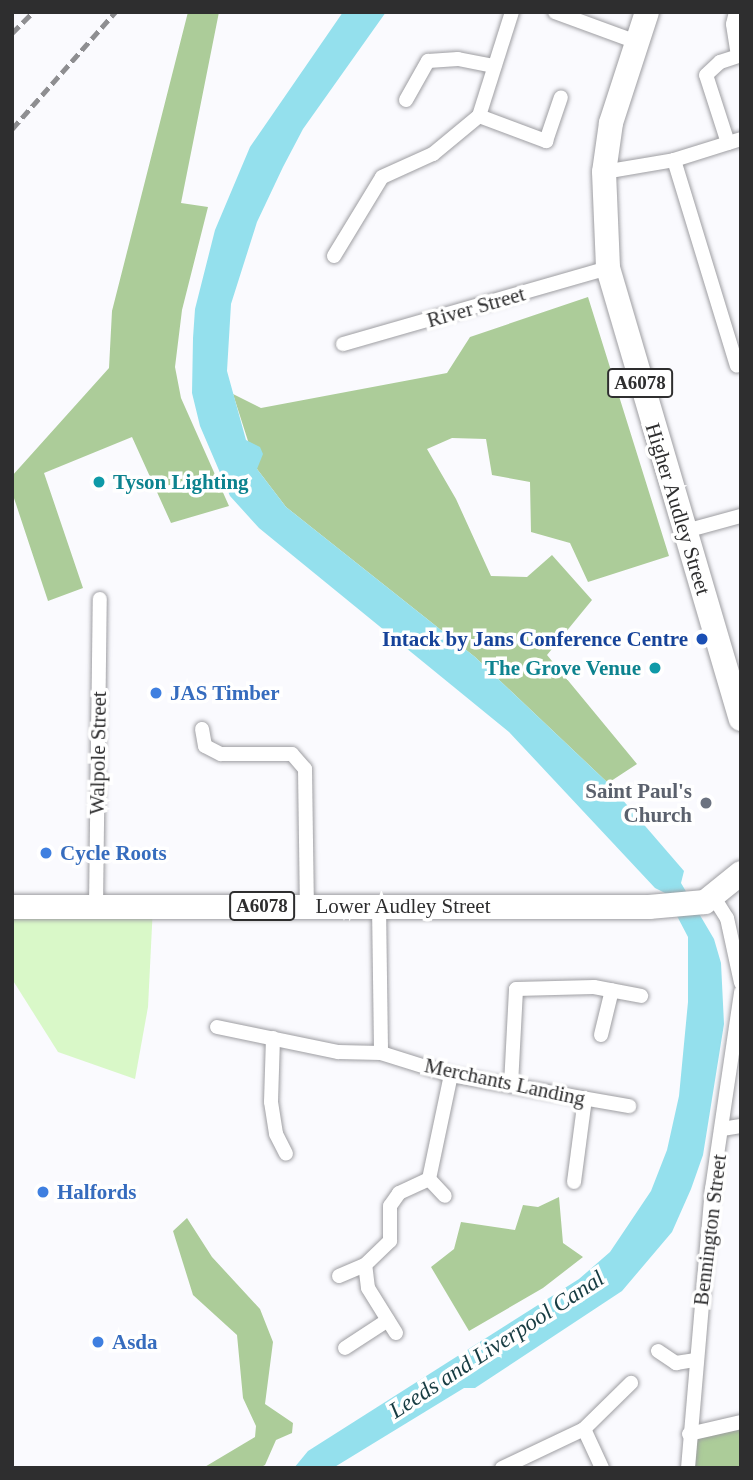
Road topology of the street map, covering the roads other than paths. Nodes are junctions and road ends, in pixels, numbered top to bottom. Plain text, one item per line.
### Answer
1 (512, 12) edge
2 (555, 12) edge
3 (647, 12) edge
4 (736, 12) edge
5 (634, 41) junction
6 (494, 66) junction
7 (561, 97) dead end
8 (406, 100) dead end
9 (479, 116) junction
10 (735, 141) edge
11 (674, 160) junction
12 (604, 172) junction
13 (334, 256) dead end
14 (608, 268) junction
15 (343, 344) dead end
16 (737, 366) dead end
17 (741, 516) edge
18 (686, 531) junction
19 (100, 599) dead end
20 (741, 719) edge
21 (202, 729) dead end
22 (741, 873) edge
23 (709, 899) junction
24 (96, 906) junction
25 (307, 906) junction
26 (379, 906) junction
27 (12, 907) edge
28 (741, 983) edge
29 (612, 990) junction
30 (741, 992) edge
31 (641, 996) dead end
32 (740, 1017) edge
33 (217, 1027) dead end
34 (601, 1035) dead end
35 (273, 1038) junction
36 (381, 1053) junction
37 (451, 1075) junction
38 (511, 1085) junction
39 (585, 1099) junction
40 (629, 1106) dead end
41 (741, 1126) edge
42 (722, 1129) junction
43 (286, 1154) dead end
44 (429, 1179) junction
45 (574, 1182) dead end
46 (445, 1196) dead end
47 (365, 1265) junction
48 (339, 1276) dead end
49 (388, 1320) junction
50 (396, 1333) dead end
51 (345, 1348) dead end
52 (658, 1351) dead end
53 (696, 1360) junction
54 (631, 1383) dead end
55 (741, 1422) edge
56 (584, 1429) junction
57 (689, 1434) junction
58 (502, 1468) edge
59 (601, 1468) edge
60 (688, 1468) edge

1 - 6 street
2 - 5 street
3 - 5 highway, Higher Audley Street / A6078
4 - 10 street
5 - 12 highway, Higher Audley Street / A6078
6 - 8 street
6 - 9 street
7 - 9 street
9 - 13 street
10 - 11 street
11 - 12 street
11 - 16 street
12 - 14 highway, Higher Audley Street / A6078
14 - 15 street, River Street
14 - 18 highway, Higher Audley Street / A6078
17 - 18 street
18 - 20 highway, Higher Audley Street / A6078
19 - 24 street, Walpole Street
21 - 25 street
22 - 23 highway
23 - 26 highway, Lower Audley Street / A6078
23 - 28 street
24 - 25 highway, Lower Audley Street / A6078
24 - 27 highway, Lower Audley Street / A6078
25 - 26 highway, Lower Audley Street / A6078
26 - 36 street
29 - 31 street
29 - 34 street
29 - 38 street
30 - 32 street, Bennington Street
32 - 42 street, Bennington Street
33 - 35 street, Merchants Landing
35 - 36 street, Merchants Landing
35 - 43 street
36 - 37 street, Merchants Landing
37 - 38 street, Merchants Landing
37 - 44 street
38 - 39 street, Merchants Landing
39 - 40 street, Merchants Landing
39 - 45 street
41 - 42 street
42 - 53 street, Bennington Street
44 - 46 street
44 - 47 street
47 - 48 street
47 - 49 street
49 - 50 street
49 - 51 street
52 - 53 street
53 - 57 street, Bennington Street
54 - 56 street
55 - 57 street
56 - 58 street
56 - 59 street
57 - 60 street, Bennington Street

